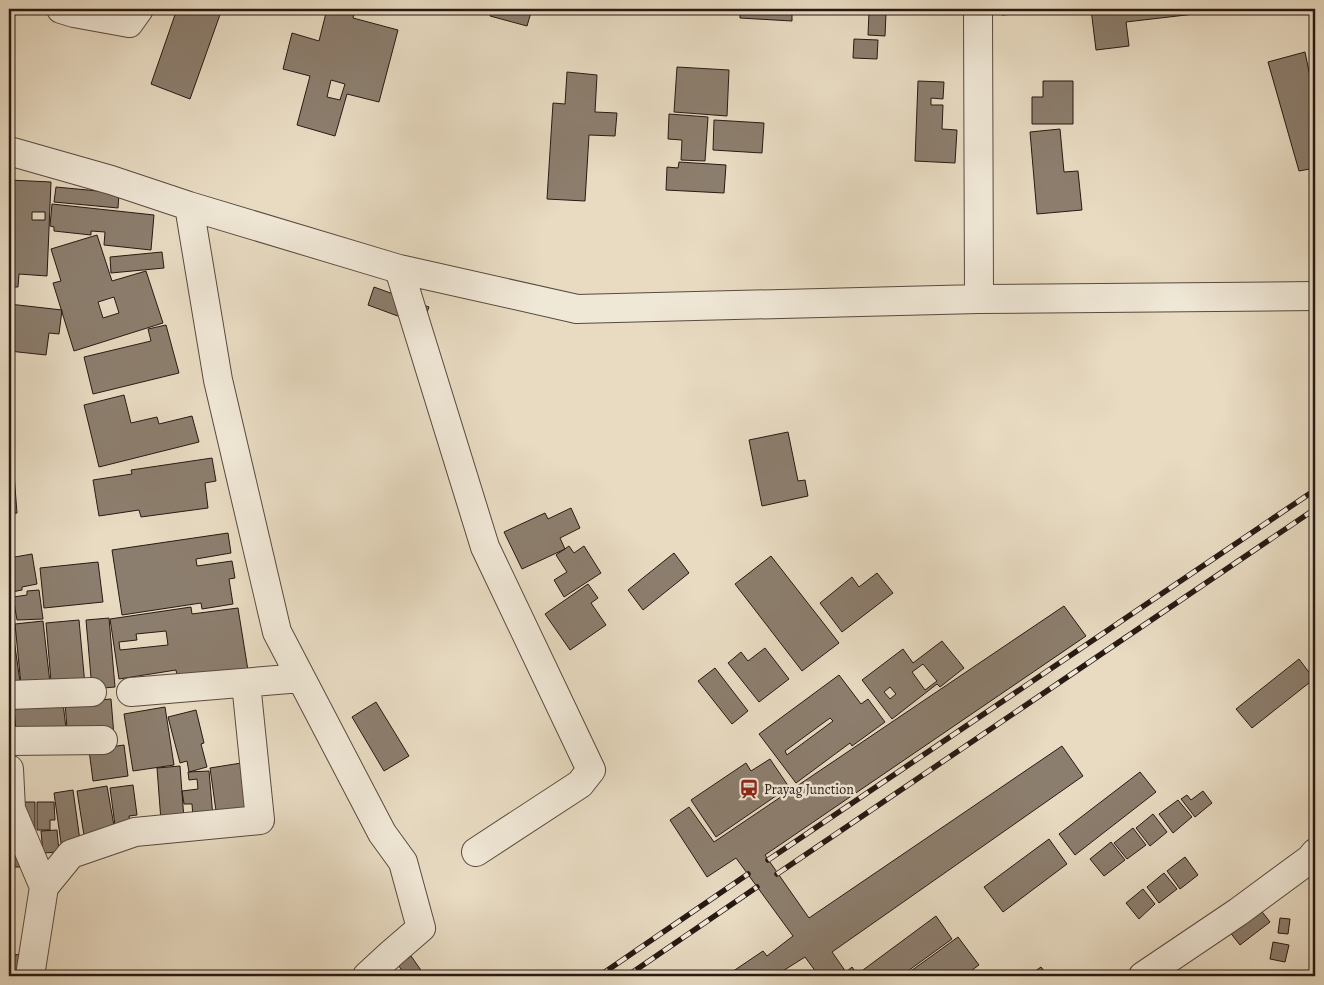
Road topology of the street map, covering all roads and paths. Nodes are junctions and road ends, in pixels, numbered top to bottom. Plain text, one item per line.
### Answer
1 (61, 9) edge
2 (139, 9) edge
3 (978, 9) edge
4 (9, 151) edge
5 (189, 206) junction
6 (399, 269) junction
7 (1315, 296) edge
8 (978, 299) junction
9 (301, 678) junction
10 (246, 683) junction
11 (92, 692) dead end
12 (132, 692) dead end
13 (9, 695) edge
14 (103, 740) dead end
15 (9, 741) edge
16 (9, 769) edge
17 (476, 852) dead end
18 (1315, 853) edge
19 (44, 887) junction
20 (30, 976) edge
21 (367, 976) edge
22 (1143, 976) edge

1 - 2 street
3 - 8 street
4 - 5 street
5 - 6 street
5 - 9 street
6 - 8 street
6 - 17 street
7 - 8 street
9 - 10 street
9 - 21 street
10 - 12 street
10 - 19 street
11 - 13 street
14 - 15 street
16 - 19 street
18 - 22 street
19 - 20 street

